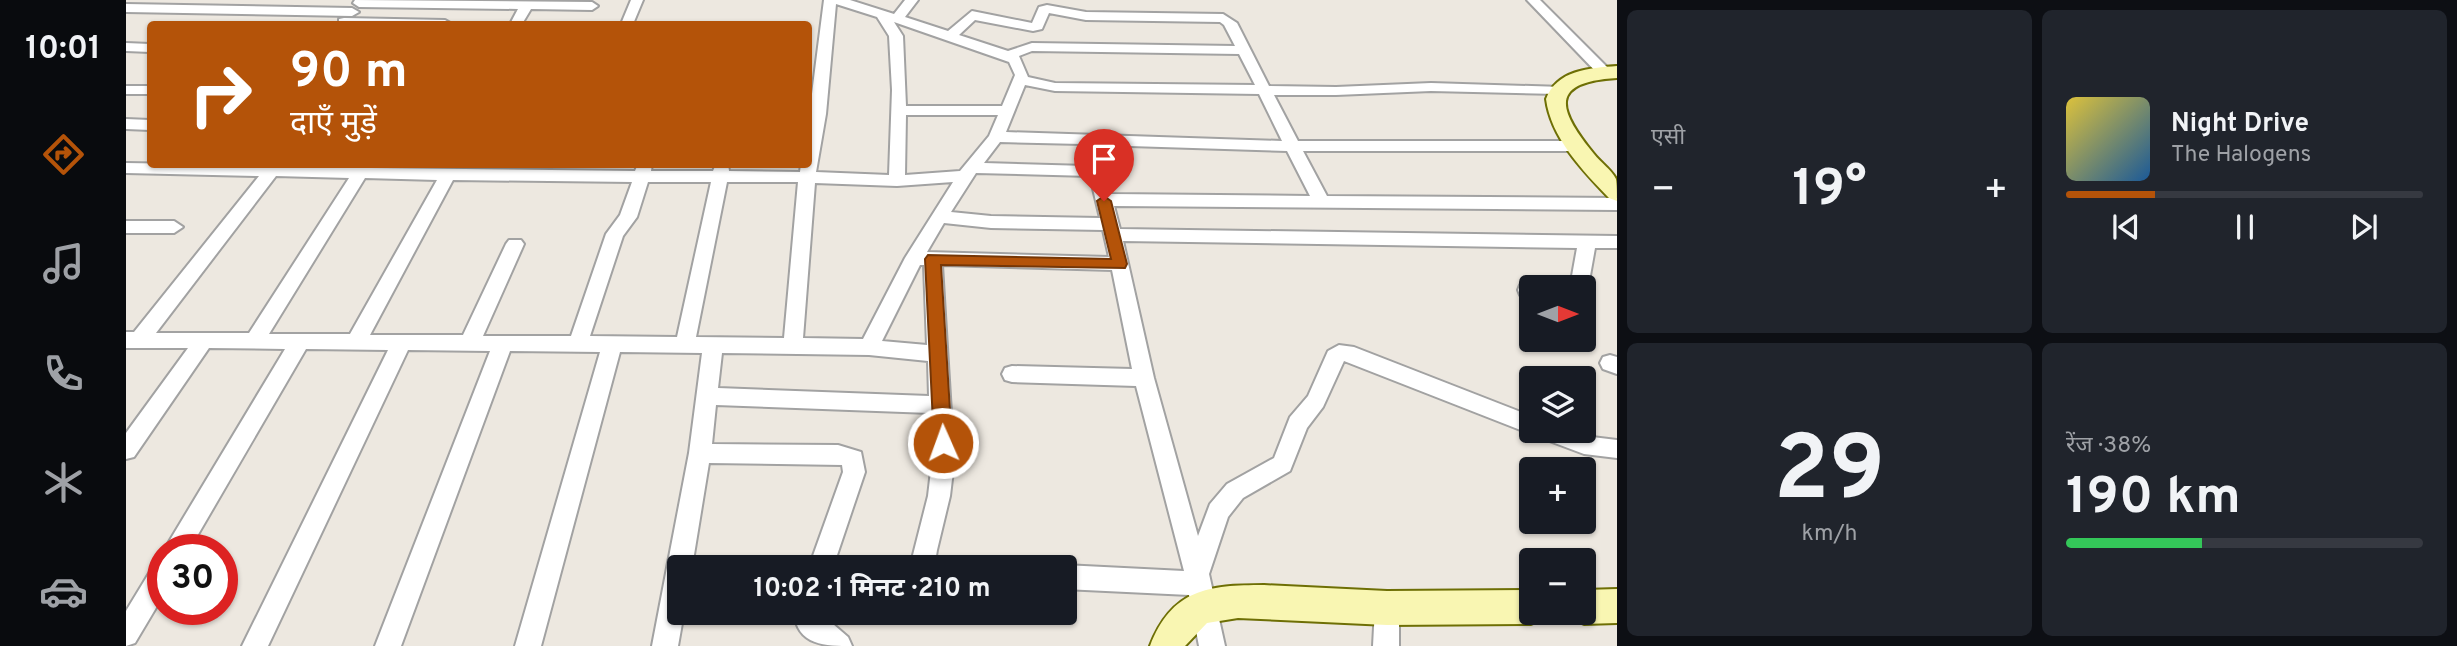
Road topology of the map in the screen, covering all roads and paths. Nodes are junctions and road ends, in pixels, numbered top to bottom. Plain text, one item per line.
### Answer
1 (637, 0) edge
2 (830, 0) edge
3 (837, 0) edge
4 (912, 0) edge
5 (1533, 0) edge
6 (528, 2) edge
7 (594, 3) edge
8 (126, 8) edge
9 (352, 12) edge
10 (881, 13) junction
11 (898, 18) junction
12 (422, 21) edge
13 (518, 21) edge
14 (585, 21) edge
15 (628, 21) edge
16 (949, 37) junction
17 (126, 47) edge
18 (147, 48) edge
19 (1244, 50) junction
20 (1010, 55) junction
21 (1611, 72) edge
22 (1020, 80) junction
23 (126, 90) edge
24 (147, 90) edge
25 (1558, 90) junction
26 (1265, 91) junction
27 (1008, 110) junction
28 (898, 111) junction
29 (813, 114) edge
30 (126, 124) edge
31 (147, 125) edge
32 (996, 137) junction
33 (1089, 141) junction
34 (1293, 146) junction
35 (1576, 146) junction
36 (126, 168) edge
37 (274, 168) edge
38 (363, 168) edge
39 (808, 168) edge
40 (516, 170) edge
41 (643, 170) edge
42 (443, 171) edge
43 (722, 171) edge
44 (969, 172) junction
45 (1097, 172) junction
46 (807, 177) junction
47 (897, 181) junction
48 (1613, 185) edge
49 (1104, 201) junction
50 (1322, 203) junction
51 (1617, 204) edge
52 (940, 217) junction
53 (126, 227) edge
54 (174, 227) dead end
55 (1112, 229) junction
56 (1587, 242) junction
57 (1617, 242) edge
58 (514, 244) dead end
59 (923, 258) junction
60 (1120, 264) junction
61 (1581, 275) edge
62 (133, 340) edge
63 (357, 340) junction
64 (203, 342) junction
65 (253, 342) junction
66 (300, 342) junction
67 (402, 342) junction
68 (470, 342) junction
69 (503, 343) junction
70 (578, 344) junction
71 (685, 344) junction
72 (612, 345) junction
73 (713, 345) junction
74 (793, 346) junction
75 (869, 347) junction
76 (937, 354) junction
77 (1012, 374) dead end
78 (1144, 378) junction
79 (708, 396) junction
80 (942, 405) junction
81 (1519, 420) edge
82 (1579, 443) edge
83 (1617, 449) edge
84 (126, 450) edge
85 (700, 453) junction
86 (186, 534) edge
87 (682, 555) edge
88 (825, 555) edge
89 (924, 555) edge
90 (1077, 578) edge
91 (1199, 588) junction
92 (147, 599) edge
93 (1617, 606) edge
94 (1519, 607) edge
95 (1596, 607) edge
96 (1387, 608) junction
97 (669, 625) edge
98 (813, 625) edge
99 (126, 634) edge
100 (255, 646) edge
101 (388, 646) edge
102 (528, 646) edge
103 (665, 646) edge
104 (839, 646) edge
105 (1167, 646) edge
106 (1212, 646) edge
107 (1386, 646) edge

1 - 15 street
2 - 29 street
3 - 10 street
4 - 11 street
5 - 21 street
6 - 7 street
6 - 9 street
6 - 13 street
7 - 14 street
8 - 9 street
9 - 12 street
10 - 11 street
10 - 28 street
11 - 16 street
16 - 19 street
16 - 20 street
17 - 18 street
19 - 20 street
19 - 26 street
20 - 22 street
21 - 25 street
22 - 26 street
22 - 27 street
23 - 24 street
25 - 26 street
25 - 35 street
26 - 34 street
27 - 28 street
27 - 32 street
28 - 47 street
30 - 31 street
32 - 33 street
32 - 44 street
33 - 34 street
33 - 45 street
34 - 35 street
34 - 50 street
35 - 48 street
36 - 37 street
37 - 38 street
37 - 62 street
38 - 42 street
38 - 65 street
39 - 46 street
40 - 41 street
40 - 42 street
41 - 43 street
41 - 70 street
42 - 63 street
43 - 46 street
43 - 71 street
44 - 45 street
44 - 47 street
44 - 52 street
45 - 49 street
46 - 47 street
46 - 74 street
49 - 50 street
49 - 55 street
50 - 51 street
52 - 55 street
52 - 59 street
53 - 54 street
55 - 56 street
55 - 60 street
56 - 57 street
56 - 61 street
58 - 68 street
59 - 60 street
59 - 75 street
59 - 76 street
60 - 78 street
62 - 64 street
63 - 66 street
63 - 67 street
64 - 65 street
64 - 84 street
65 - 66 street
66 - 86 street
67 - 68 street
67 - 100 street
68 - 69 street
69 - 70 street
69 - 101 street
70 - 72 street
71 - 72 street
71 - 73 street
72 - 102 street
73 - 74 street
73 - 79 street
74 - 75 street
75 - 76 street
76 - 80 street
77 - 78 street
78 - 91 street
79 - 80 street
79 - 85 street
80 - 89 street
81 - 91 street
82 - 83 street
85 - 87 street
85 - 88 street
90 - 91 street
91 - 96 street
91 - 105 street
91 - 106 street
92 - 99 street
93 - 95 street
94 - 96 street
96 - 107 street
97 - 103 street
98 - 104 street

